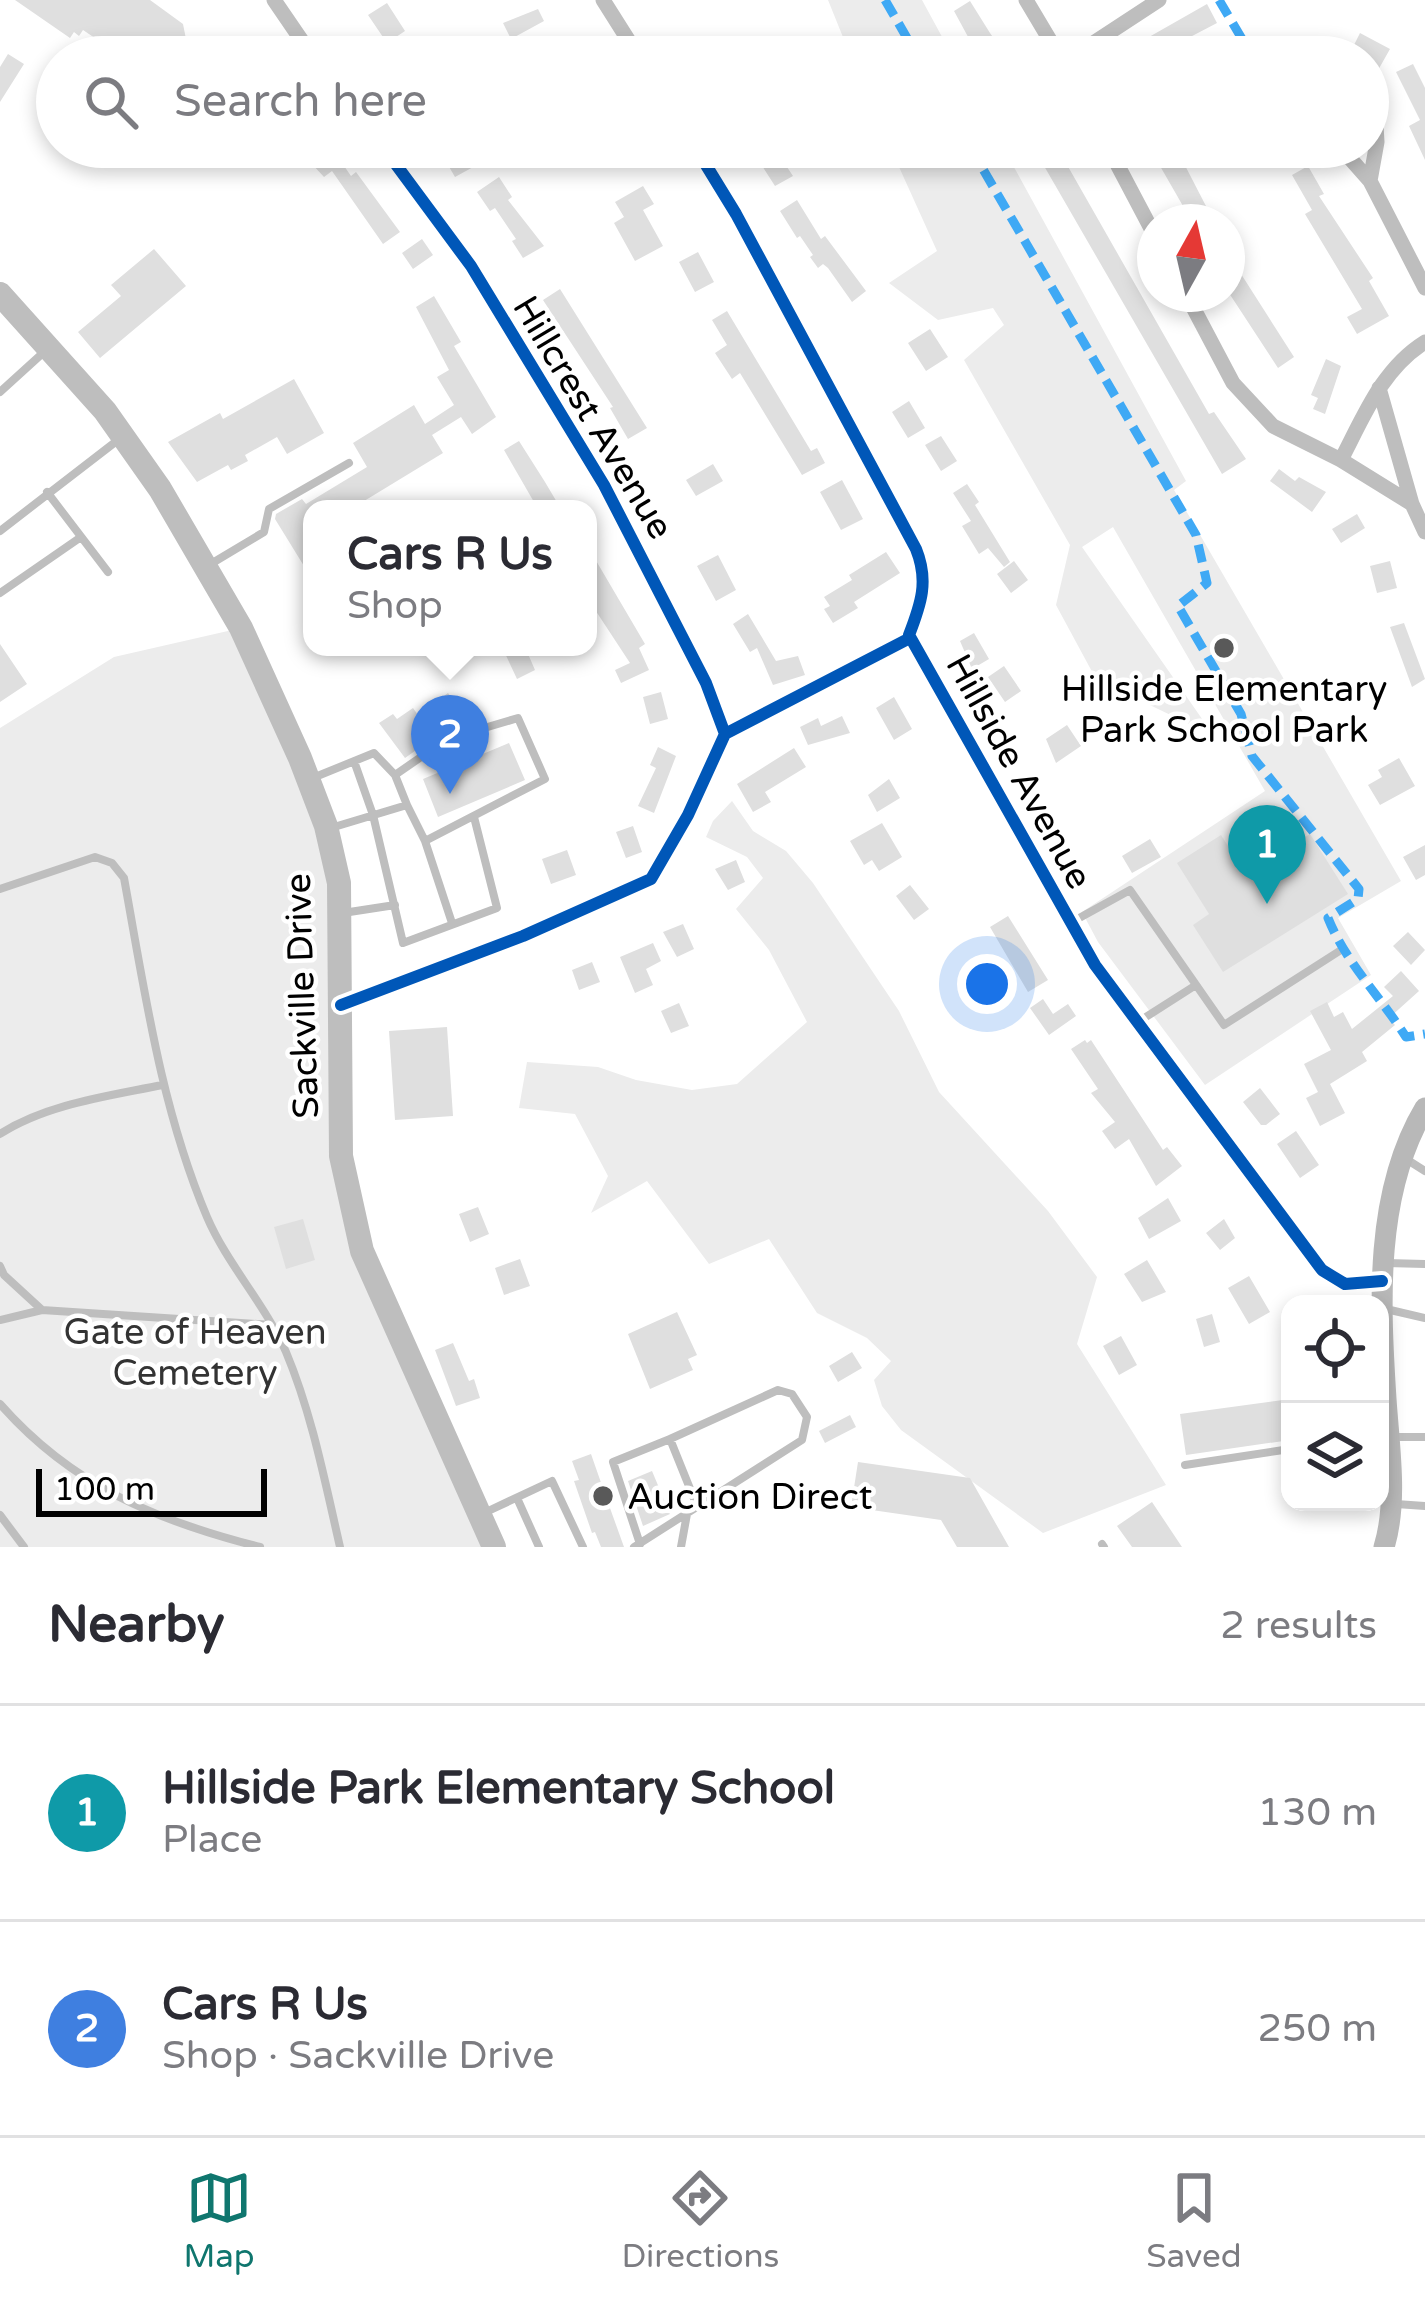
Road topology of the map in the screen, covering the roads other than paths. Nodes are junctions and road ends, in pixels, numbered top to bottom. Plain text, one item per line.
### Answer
1 (274, 0) edge
2 (603, 0) edge
3 (1026, 0) edge
4 (1159, 0) edge
5 (299, 36) edge
6 (626, 36) edge
7 (1047, 36) edge
8 (1104, 36) edge
9 (399, 168) edge
10 (708, 168) edge
11 (1119, 168) edge
12 (1359, 168) edge
13 (1372, 168) edge
14 (1370, 181) junction
15 (1138, 204) edge
16 (1425, 288) edge
17 (4, 308) edge
18 (1196, 312) edge
19 (1425, 342) edge
20 (49, 347) junction
21 (1379, 388) junction
22 (0, 392) edge
23 (124, 436) junction
24 (1341, 460) junction
25 (349, 463) dead end
26 (47, 492) junction
27 (1412, 504) junction
28 (0, 531) edge
29 (1425, 532) edge
30 (81, 537) junction
31 (208, 565) junction
32 (108, 572) dead end
33 (0, 593) edge
34 (910, 638) junction
35 (724, 734) junction
36 (354, 761) junction
37 (395, 775) junction
38 (308, 780) junction
39 (407, 805) junction
40 (373, 815) junction
41 (474, 816) junction
42 (326, 829) junction
43 (425, 841) junction
44 (0, 889) edge
45 (394, 905) junction
46 (340, 913) junction
47 (452, 922) junction
48 (1071, 923) junction
49 (1341, 950) dead end
50 (1196, 985) junction
51 (341, 1005) junction
52 (1137, 1022) junction
53 (162, 1085) junction
54 (1425, 1108) edge
55 (0, 1134) edge
56 (1403, 1157) junction
57 (1425, 1171) edge
58 (1425, 1264) edge
59 (0, 1266) edge
60 (1383, 1272) junction
61 (1382, 1295) edge
62 (42, 1310) junction
63 (1389, 1310) edge
64 (1425, 1318) edge
65 (0, 1320) edge
66 (272, 1325) junction
67 (0, 1404) edge
68 (1389, 1437) edge
69 (1425, 1438) edge
70 (670, 1439) junction
71 (1281, 1450) edge
72 (1185, 1465) dead end
73 (517, 1498) junction
74 (1389, 1503) edge
75 (1425, 1506) edge
76 (692, 1510) junction
77 (1388, 1511) edge
78 (0, 1515) edge
79 (479, 1515) junction
80 (637, 1545) edge
81 (24, 1547) edge
82 (260, 1547) edge
83 (340, 1547) edge
84 (494, 1547) edge
85 (539, 1547) edge
86 (583, 1547) edge
87 (681, 1547) edge
88 (1384, 1547) edge

1 - 5 street
2 - 6 street
3 - 7 street
4 - 8 street
9 - 35 street, Hillcrest Avenue
10 - 34 street, Hillside Avenue
11 - 15 street
12 - 14 street
13 - 14 street
14 - 16 street
17 - 20 main road, Sackville Drive
18 - 24 street
19 - 21 street
20 - 22 lane
20 - 23 main road, Sackville Drive
21 - 24 street
21 - 27 street
23 - 26 lane
23 - 31 main road, Sackville Drive
24 - 27 street
25 - 31 lane
26 - 28 lane
26 - 30 lane
27 - 29 street
30 - 32 lane
30 - 33 lane
31 - 38 main road, Sackville Drive
34 - 35 street
34 - 48 street, Hillside Avenue
35 - 51 street
36 - 37 lane
36 - 38 lane
36 - 40 lane
37 - 39 lane
37 - 41 lane
38 - 42 main road, Sackville Drive
39 - 40 lane
39 - 43 lane
40 - 42 lane
40 - 45 lane
41 - 43 lane
41 - 47 lane
42 - 46 main road, Sackville Drive
43 - 47 lane
44 - 53 lane
45 - 46 lane
45 - 47 lane
46 - 51 main road, Sackville Drive
48 - 50 lane
48 - 52 street, Hillside Avenue
49 - 50 lane
50 - 52 lane
51 - 79 main road, Sackville Drive
52 - 60 street, Hillside Avenue
53 - 55 lane
53 - 66 lane
54 - 56 main road
56 - 57 lane
56 - 60 main road
58 - 60 lane
59 - 62 lane
60 - 61 main road
62 - 65 lane
62 - 66 lane
63 - 64 lane
66 - 83 lane
67 - 82 lane
68 - 69 lane
70 - 76 lane
70 - 76 lane
70 - 80 lane
71 - 72 lane
73 - 79 lane
73 - 85 lane
73 - 86 lane
74 - 75 lane
76 - 80 lane
76 - 87 lane
77 - 88 main road
78 - 81 lane
79 - 84 main road, Sackville Drive

